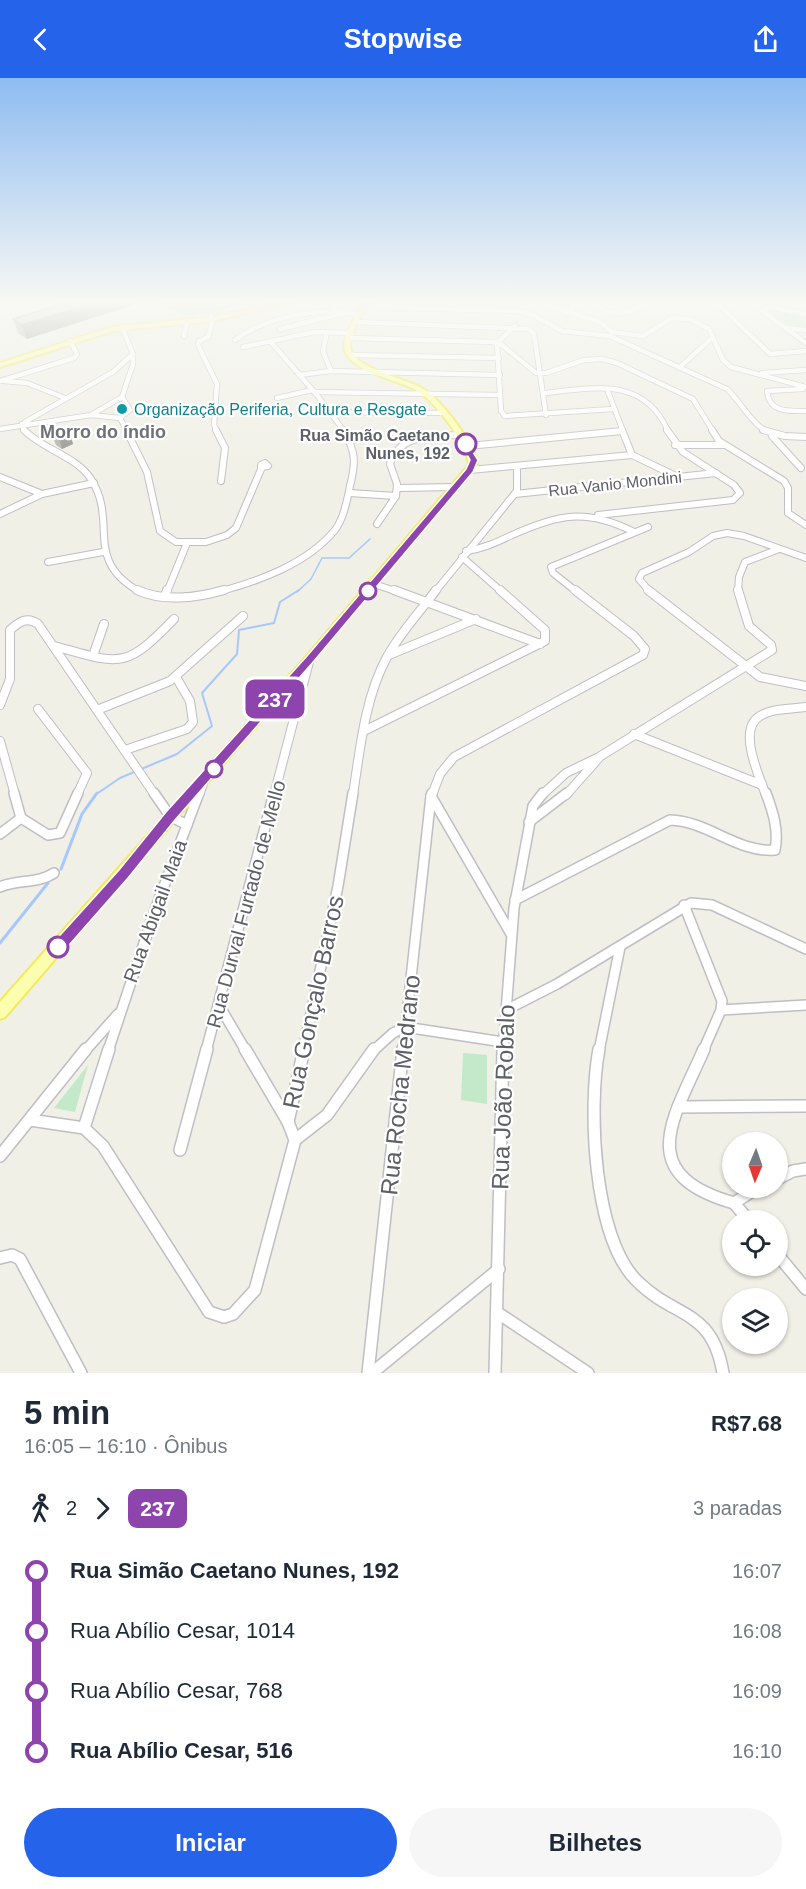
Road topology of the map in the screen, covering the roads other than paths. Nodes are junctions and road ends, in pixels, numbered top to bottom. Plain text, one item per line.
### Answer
1 (56, 363) edge
2 (122, 363) edge
3 (133, 363) edge
4 (207, 363) edge
5 (289, 363) edge
6 (328, 363) edge
7 (365, 363) edge
8 (499, 363) edge
9 (524, 363) edge
10 (539, 363) edge
11 (573, 363) edge
12 (618, 363) edge
13 (673, 363) edge
14 (685, 363) edge
15 (726, 363) edge
16 (681, 367) junction
17 (806, 370) edge
18 (331, 371) junction
19 (0, 372) edge
20 (382, 373) junction
21 (754, 373) junction
22 (541, 374) junction
23 (299, 375) junction
24 (500, 375) junction
25 (8, 378) junction
26 (0, 381) edge
27 (806, 388) edge
28 (607, 389) junction
29 (313, 391) junction
30 (426, 393) junction
31 (544, 393) junction
32 (500, 395) junction
33 (122, 397) junction
34 (277, 398) dead end
35 (65, 399) junction
36 (613, 409) junction
37 (806, 411) edge
38 (330, 412) junction
39 (441, 413) junction
40 (91, 415) junction
41 (546, 415) junction
42 (120, 418) junction
43 (22, 424) junction
44 (0, 429) edge
45 (622, 431) junction
46 (768, 434) junction
47 (458, 435) junction
48 (806, 437) edge
49 (724, 445) junction
50 (468, 446) junction
51 (675, 446) junction
52 (632, 455) junction
53 (262, 467) dead end
54 (517, 468) junction
55 (801, 468) dead end
56 (470, 470) junction
57 (716, 473) junction
58 (0, 477) edge
59 (678, 477) junction
60 (221, 481) dead end
61 (94, 483) junction
62 (456, 487) junction
63 (398, 488) junction
64 (349, 493) junction
65 (42, 494) junction
66 (515, 494) junction
67 (396, 496) junction
68 (0, 514) edge
69 (598, 515) junction
70 (377, 524) dead end
71 (806, 525) edge
72 (648, 527) dead end
73 (634, 532) junction
74 (187, 543) junction
75 (779, 549) junction
76 (104, 552) junction
77 (464, 554) junction
78 (806, 558) edge
79 (48, 562) dead end
80 (374, 584) junction
81 (165, 596) junction
82 (430, 602) junction
83 (243, 616) dead end
84 (174, 619) dead end
85 (476, 619) junction
86 (104, 624) dead end
87 (540, 644) junction
88 (54, 646) junction
89 (93, 656) junction
90 (387, 656) junction
91 (310, 658) junction
92 (747, 666) junction
93 (176, 677) junction
94 (806, 686) edge
95 (0, 705) edge
96 (806, 707) edge
97 (39, 709) dead end
98 (97, 710) junction
99 (364, 730) junction
100 (634, 734) junction
101 (0, 741) edge
102 (125, 750) junction
103 (599, 757) junction
104 (3, 760) edge
105 (206, 777) junction
106 (762, 785) junction
107 (431, 796) junction
108 (170, 816) junction
109 (21, 818) junction
110 (529, 822) junction
111 (187, 825) junction
112 (0, 834) edge
113 (54, 873) dead end
114 (0, 887) edge
115 (515, 900) junction
116 (684, 905) junction
117 (511, 934) junction
118 (620, 947) junction
119 (806, 949) edge
120 (806, 1005) edge
121 (220, 1007) junction
122 (506, 1010) junction
123 (722, 1010) junction
124 (0, 1012) edge
125 (120, 1012) junction
126 (405, 1027) junction
127 (503, 1042) junction
128 (806, 1106) edge
129 (678, 1107) junction
130 (30, 1120) junction
131 (288, 1122) junction
132 (84, 1128) junction
133 (295, 1140) junction
134 (180, 1149) dead end
135 (0, 1156) edge
136 (806, 1169) edge
137 (788, 1175) edge
138 (742, 1198) edge
139 (734, 1203) junction
140 (740, 1210) edge
141 (0, 1258) edge
142 (788, 1267) edge
143 (499, 1269) junction
144 (806, 1289) edge
145 (498, 1313) junction
146 (81, 1373) edge
147 (370, 1373) edge
148 (495, 1373) edge
149 (588, 1373) edge
150 (723, 1373) edge

1 - 25 street
2 - 35 street
3 - 33 street
4 - 60 street
5 - 23 street
6 - 18 street
7 - 20 main road
8 - 24 street
9 - 22 street
10 - 22 street
11 - 22 street
12 - 49 street
13 - 16 street
14 - 16 street
15 - 21 street
16 - 46 street
17 - 21 street
18 - 20 street
18 - 23 street
19 - 25 street
20 - 24 street
20 - 30 main road
21 - 27 street
22 - 31 street
23 - 29 street
24 - 32 street
25 - 26 street
26 - 35 street
27 - 37 street
28 - 31 street
28 - 36 street
28 - 51 street
29 - 30 street
29 - 34 street
29 - 38 street
30 - 32 street
30 - 39 main road
31 - 41 street
32 - 41 street
33 - 40 street
33 - 42 street
35 - 43 street
36 - 41 street
36 - 45 street
38 - 39 street
38 - 64 street
39 - 47 main road
40 - 42 street
40 - 43 street
42 - 74 street
43 - 44 street
43 - 61 street
45 - 50 street
45 - 52 street
46 - 48 street
46 - 55 street
47 - 50 main road
47 - 63 street
49 - 51 street
49 - 71 street
50 - 56 main road
51 - 57 street
52 - 54 street
52 - 59 street
53 - 74 street
54 - 56 street
54 - 66 street
56 - 62 main road
57 - 59 street, Rua Vanio Mondini
57 - 69 street
58 - 65 street
59 - 66 street, Rua Vanio Mondini
61 - 65 street
61 - 76 street
62 - 63 street
62 - 80 main road
63 - 67 street
64 - 67 street
64 - 81 street
65 - 68 street
66 - 77 street, Rua Gonçalo Barros
67 - 70 street
69 - 73 street
69 - 77 street
72 - 73 street
73 - 107 street, Rua Rocha Medrano
74 - 81 street
75 - 78 street
75 - 92 street, Rua João Robalo
75 - 92 street
76 - 79 street
76 - 81 street
77 - 82 street, Rua Gonçalo Barros
77 - 87 street
80 - 82 street
80 - 91 main road
82 - 85 street
82 - 90 street, Rua Gonçalo Barros
83 - 93 street
84 - 89 street
85 - 87 street
85 - 90 street
86 - 89 street
87 - 99 street
88 - 89 street
88 - 95 street
88 - 98 street
90 - 99 street, Rua Gonçalo Barros
91 - 105 main road
91 - 121 street, Rua Durval Furtado de Mello
92 - 94 street
92 - 100 street, Rua João Robalo
93 - 98 street
93 - 102 street
96 - 106 street
97 - 109 street
98 - 102 street
99 - 131 street, Rua Gonçalo Barros
100 - 103 street, Rua João Robalo
100 - 106 street
101 - 104 street
102 - 108 street
103 - 110 street, Rua João Robalo
103 - 110 street, Rua João Robalo
104 - 109 street
105 - 108 main road
105 - 111 street, Rua Abigail Maia
106 - 115 street
107 - 117 street
107 - 126 street, Rua Rocha Medrano
108 - 111 street
108 - 124 main road
109 - 112 street
110 - 115 street, Rua João Robalo
111 - 125 street, Rua Abigail Maia
113 - 114 street
115 - 117 street, Rua João Robalo
116 - 118 street
116 - 119 street
116 - 123 street
117 - 122 street, Rua João Robalo
118 - 122 street
118 - 150 street
120 - 123 street
121 - 131 street
121 - 134 street, Rua Durval Furtado de Mello
122 - 127 street, Rua João Robalo
123 - 129 street
125 - 130 street, Rua Abigail Maia
125 - 132 street, Rua Abigail Maia
126 - 127 street
126 - 133 street
126 - 147 street, Rua Rocha Medrano
127 - 143 street, Rua João Robalo
128 - 129 street
129 - 139 street
130 - 132 street
130 - 135 street, Rua Abigail Maia
131 - 133 street, Rua Gonçalo Barros
132 - 133 street
136 - 137 street
138 - 139 street
139 - 140 street
141 - 146 street
142 - 144 street
143 - 145 street, Rua João Robalo
143 - 147 street
145 - 148 street, Rua João Robalo
145 - 149 street

